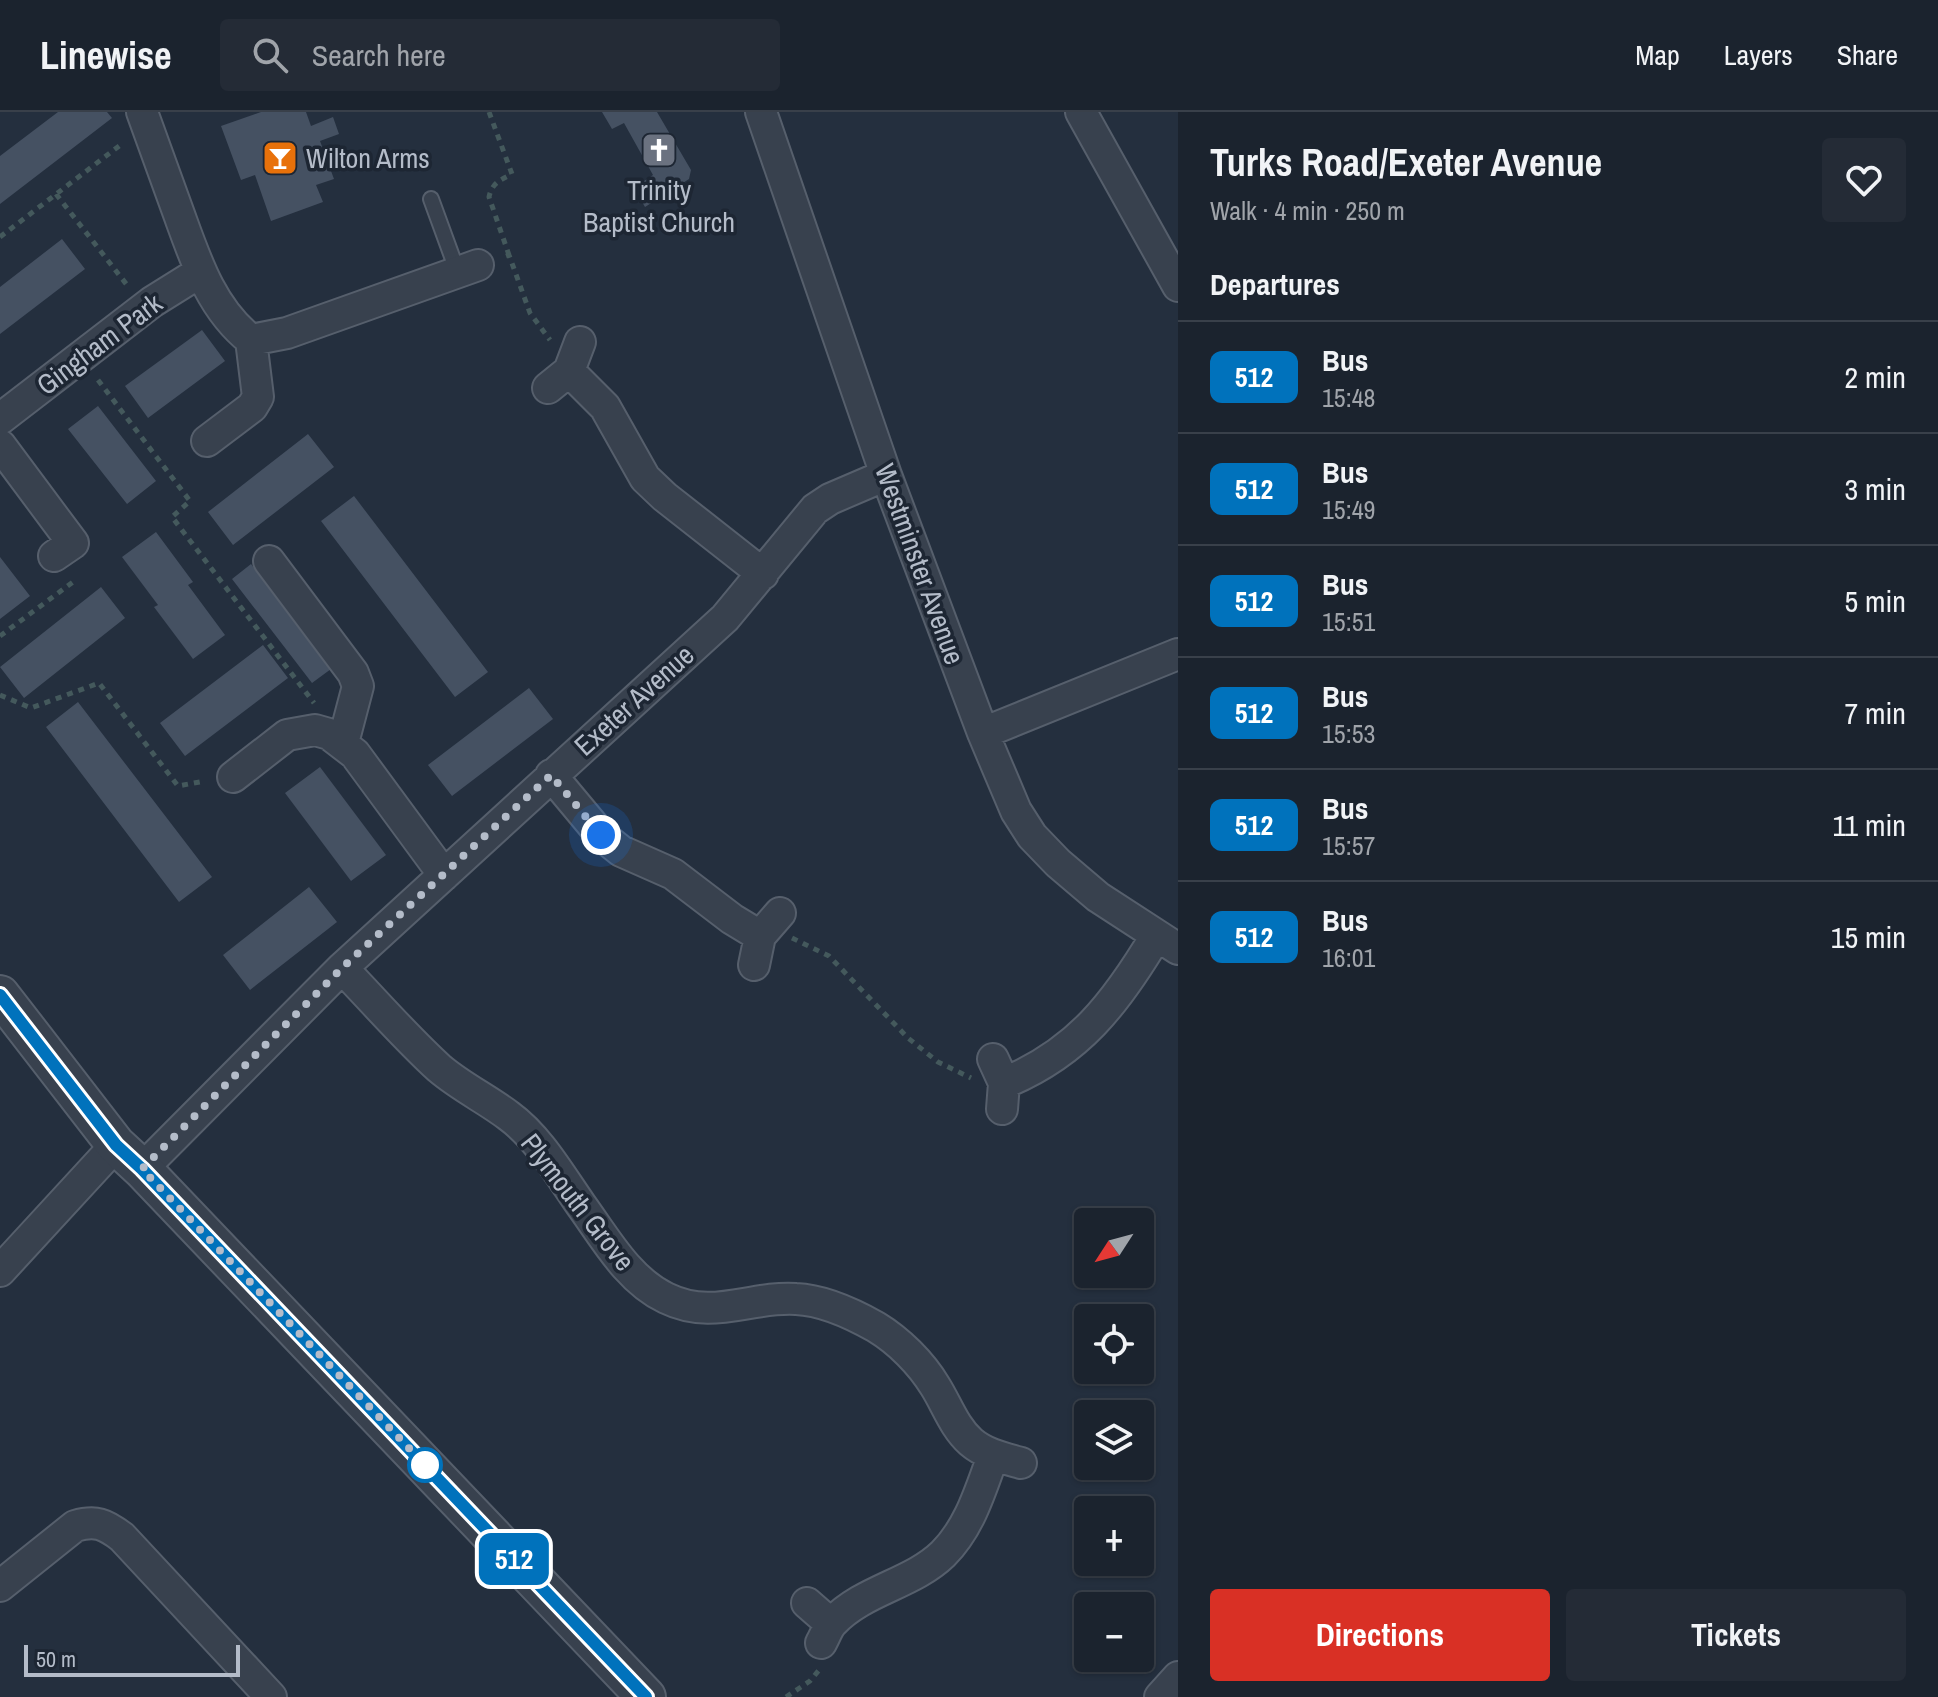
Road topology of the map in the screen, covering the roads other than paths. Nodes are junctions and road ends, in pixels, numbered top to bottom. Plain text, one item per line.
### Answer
1 (761, 112) edge
2 (1081, 112) edge
3 (144, 118) edge
4 (431, 199) dead end
5 (468, 269) joint
6 (200, 272) junction
7 (1178, 286) edge
8 (251, 340) junction
9 (567, 366) road end
10 (0, 419) edge
11 (207, 441) dead end
12 (0, 445) edge
13 (886, 475) junction
14 (54, 556) road end
15 (269, 561) dead end
16 (763, 574) junction
17 (1178, 654) edge
18 (983, 733) junction
19 (334, 738) junction
20 (551, 775) junction
21 (233, 777) road end
22 (444, 875) junction
23 (765, 936) road end
24 (1167, 942) edge
25 (342, 968) junction
26 (0, 995) edge
27 (1000, 1084) road end
28 (129, 1157) junction
29 (0, 1271) edge
30 (0, 1586) edge
31 (807, 1603) dead end
32 (1178, 1677) edge
33 (257, 1692) edge
34 (646, 1697) edge
35 (1160, 1697) edge

1 - 13 street, Westminster Avenue
2 - 7 street
3 - 6 street
4 - 5 lane
5 - 8 street
6 - 8 street
6 - 10 street, Gingham Park
8 - 11 street
9 - 16 street
12 - 14 street
13 - 16 street, Exeter Avenue
13 - 18 street, Westminster Avenue
15 - 19 street
16 - 20 street, Exeter Avenue
17 - 18 street
18 - 24 street, Westminster Avenue
19 - 21 street
19 - 22 street
20 - 22 street, Exeter Avenue
20 - 23 street
22 - 25 street, Exeter Avenue
24 - 27 street
25 - 28 street, Exeter Avenue
25 - 31 street, Plymouth Grove
26 - 28 street
28 - 29 street, Exeter Avenue
28 - 34 street
30 - 33 street
32 - 35 street

